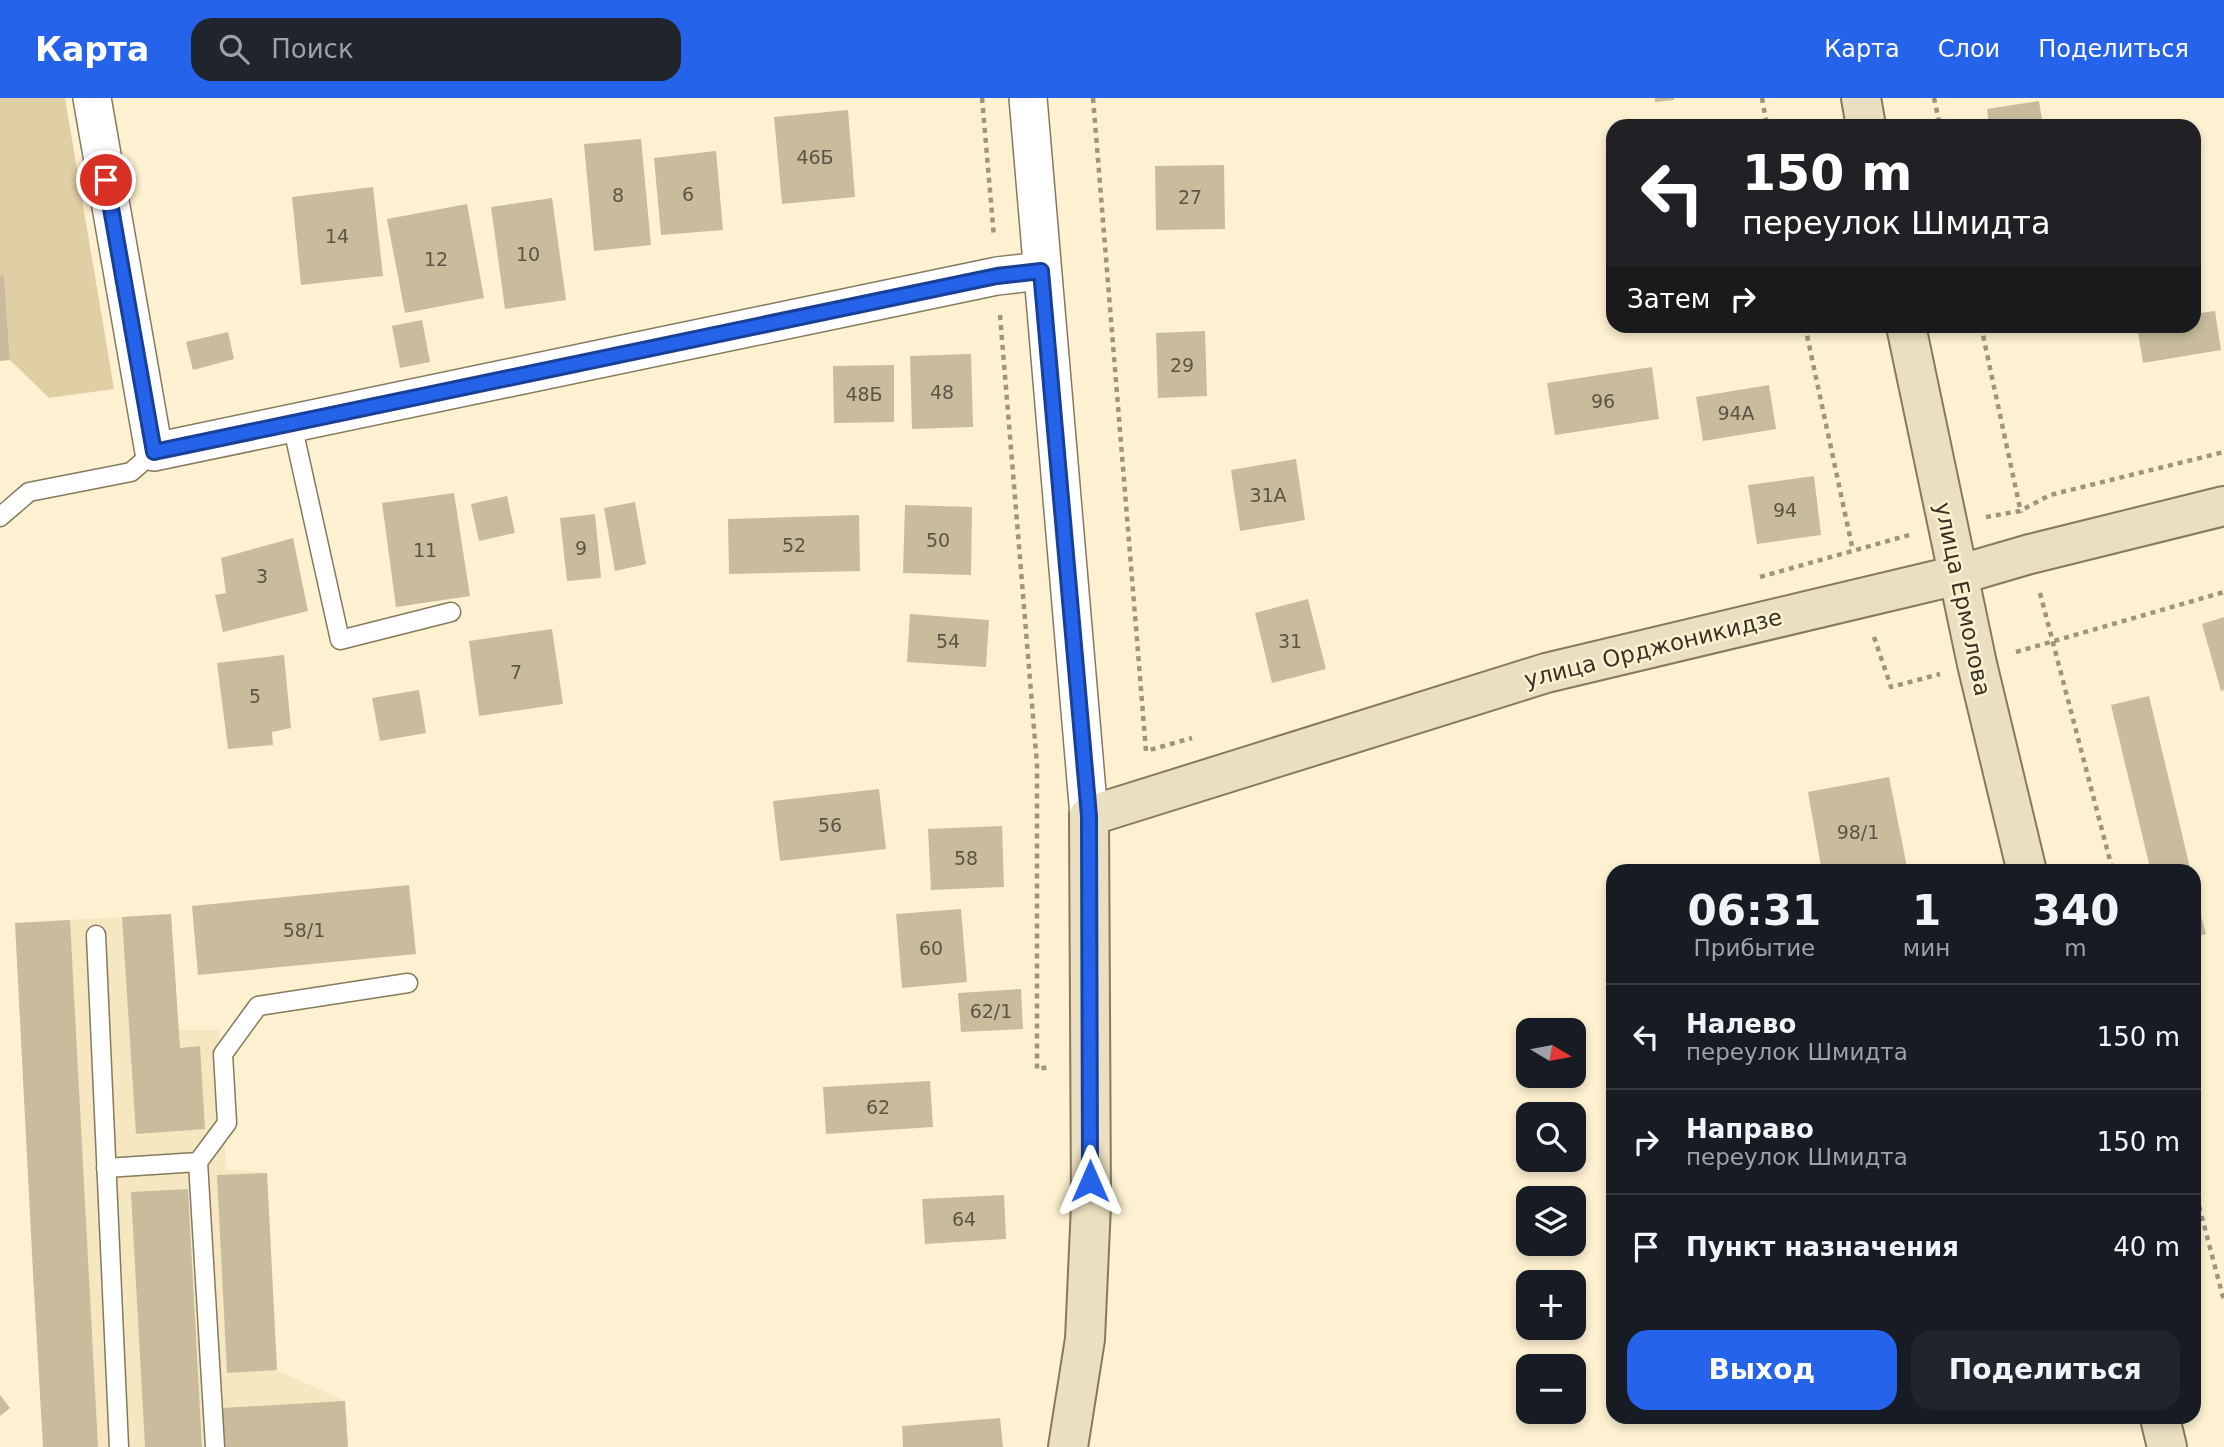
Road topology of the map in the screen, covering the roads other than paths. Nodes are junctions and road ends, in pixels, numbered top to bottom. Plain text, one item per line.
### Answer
1 (92, 98) edge
2 (1028, 98) edge
3 (1861, 98) edge
4 (1865, 119) edge
5 (1041, 271) junction
6 (1907, 333) edge
7 (292, 424) junction
8 (154, 452) junction
9 (2224, 506) edge
10 (0, 517) edge
11 (1958, 575) junction
12 (451, 612) dead end
13 (1089, 816) junction
14 (2025, 864) edge
15 (96, 935) dead end
16 (408, 984) dead end
17 (198, 1162) junction
18 (106, 1168) junction
19 (2161, 1424) edge
20 (119, 1447) edge
21 (215, 1447) edge
22 (1068, 1447) edge
23 (2167, 1447) edge

1 - 8 street
2 - 5 street
3 - 4 street
5 - 7 street
5 - 13 street
6 - 11 street, улица Ермолова
7 - 8 street
7 - 12 lane
8 - 10 lane
9 - 11 street, улица Орджоникидзе
11 - 13 street, улица Орджоникидзе
11 - 14 street, улица Ермолова
13 - 22 street
15 - 18 lane
16 - 17 lane
17 - 18 lane
17 - 21 lane
18 - 20 lane
19 - 23 street

